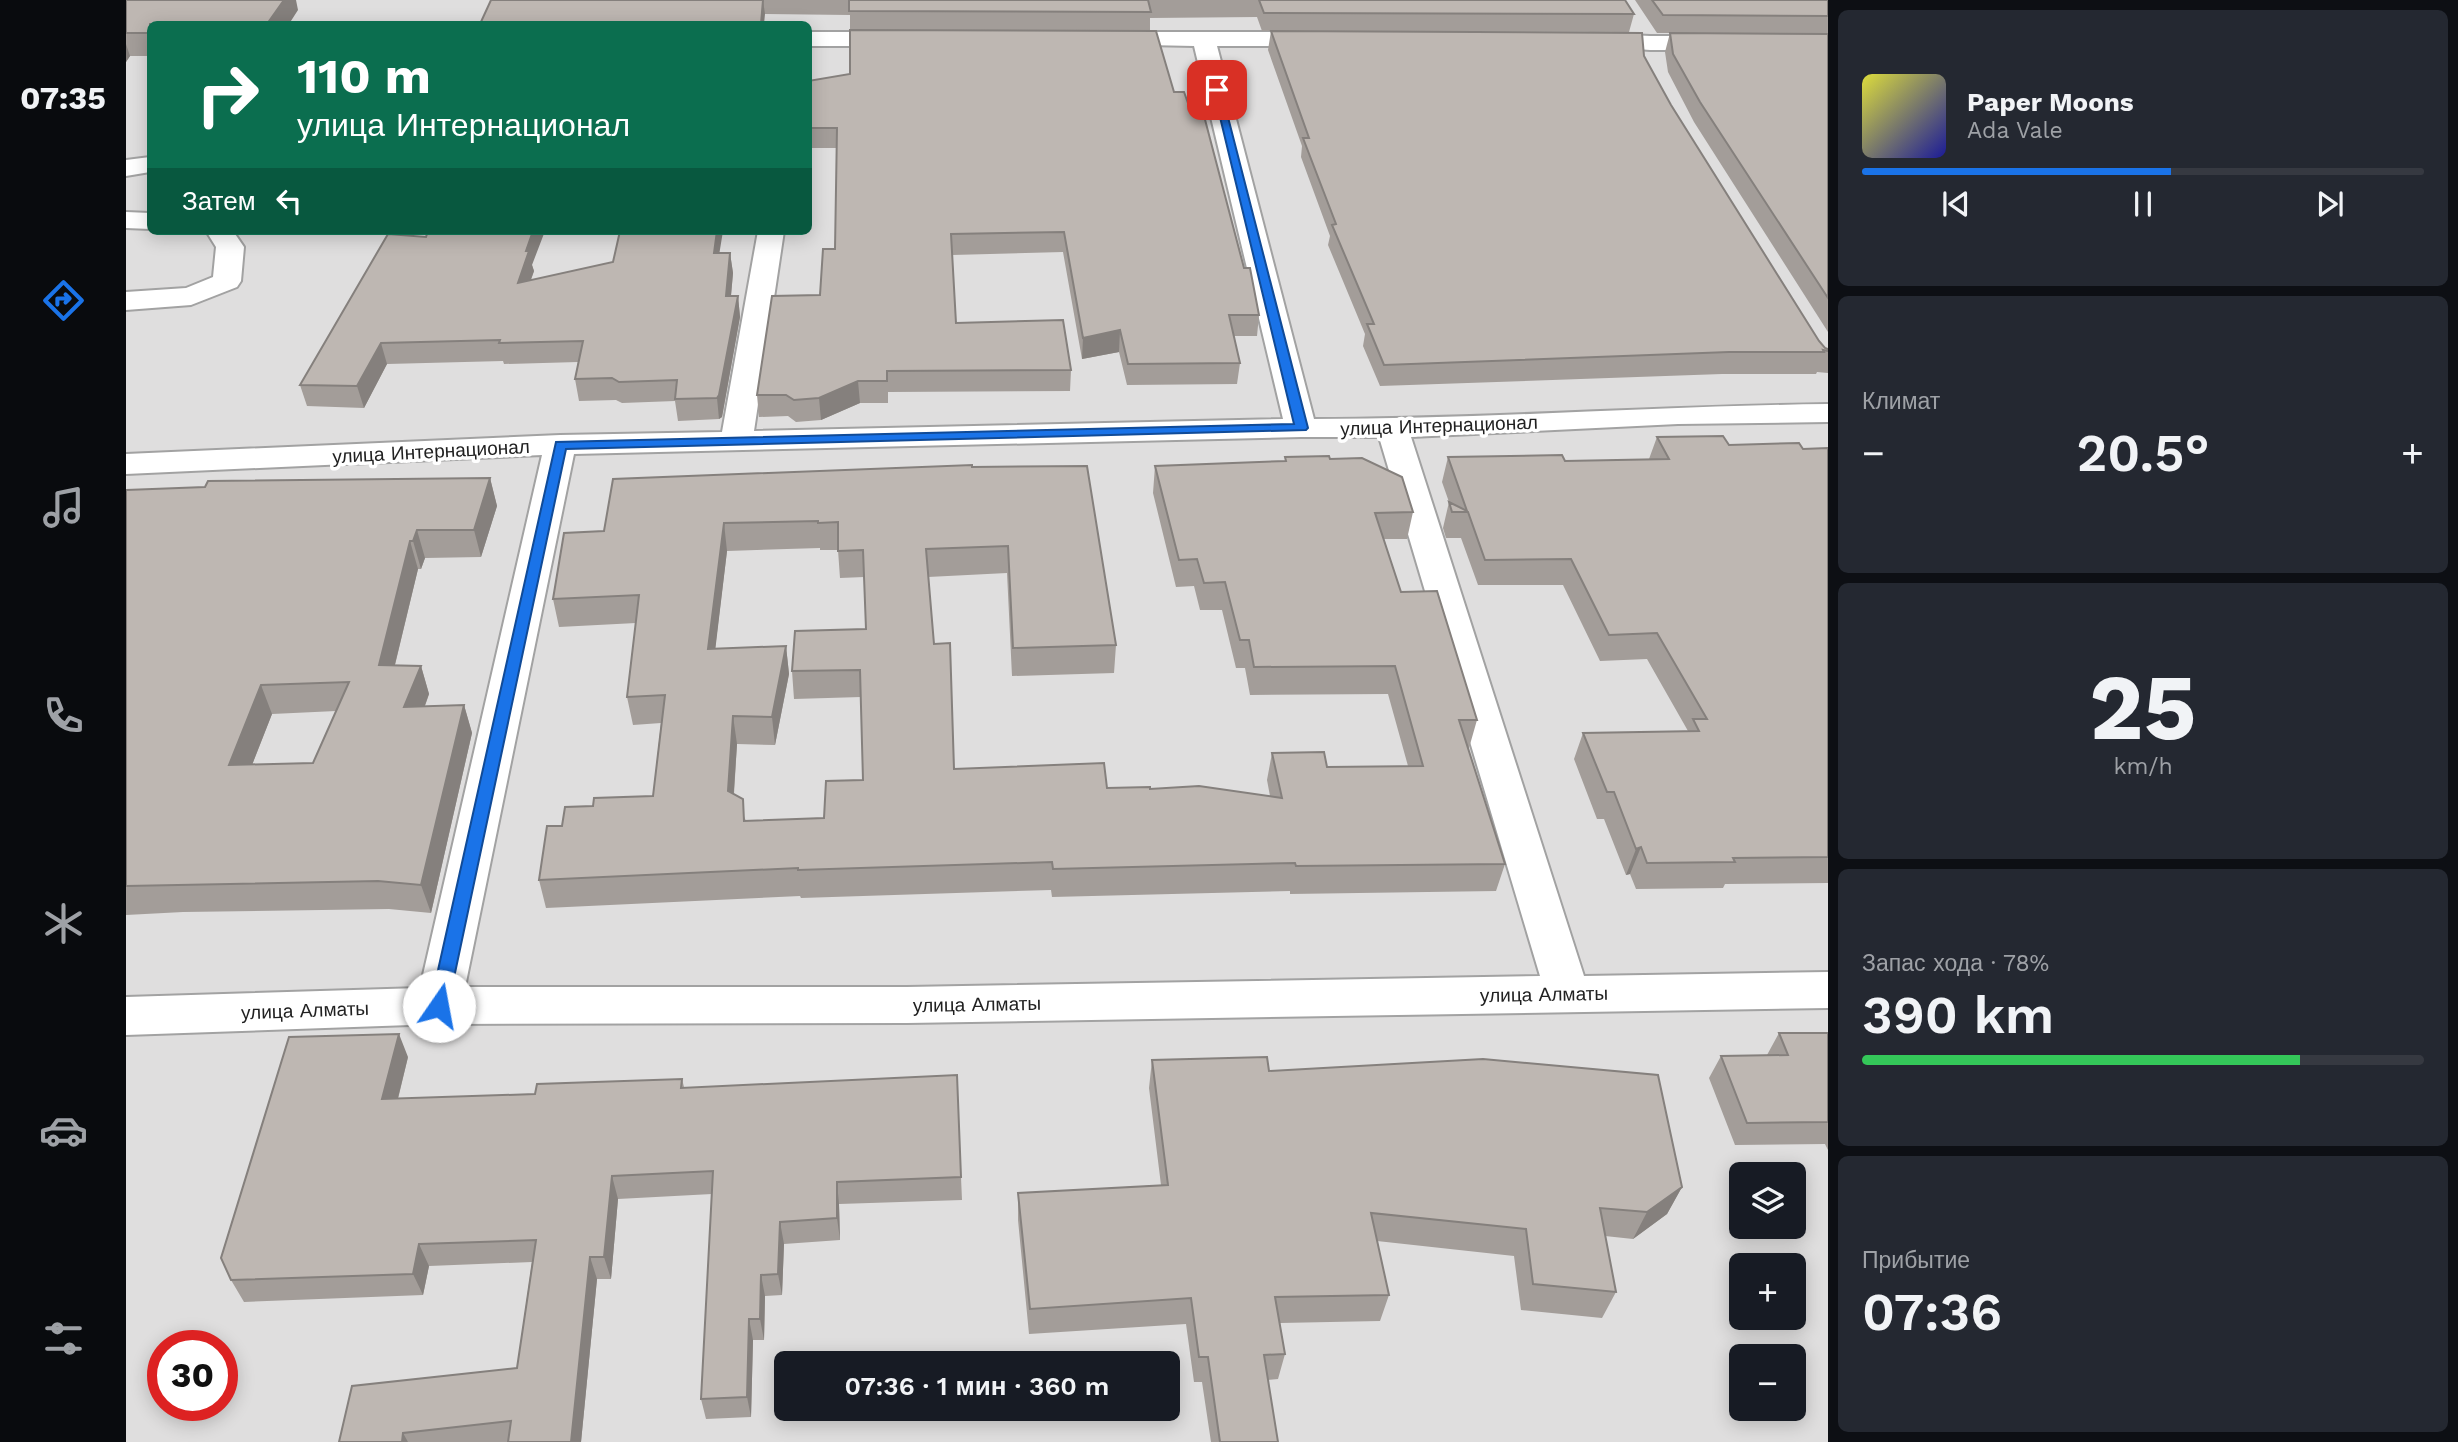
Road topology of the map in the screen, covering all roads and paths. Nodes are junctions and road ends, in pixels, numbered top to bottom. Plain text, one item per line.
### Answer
1 (812, 39) edge
2 (918, 39) edge
3 (1081, 39) edge
4 (1204, 39) junction
5 (1340, 39) edge
6 (1571, 40) edge
7 (1828, 43) edge
8 (147, 165) edge
9 (126, 168) edge
10 (126, 220) edge
11 (147, 221) edge
12 (222, 235) edge
13 (770, 235) edge
14 (126, 301) edge
15 (1828, 414) edge
16 (1301, 428) junction
17 (1392, 428) junction
18 (736, 442) junction
19 (560, 445) junction
20 (126, 464) edge
21 (1828, 989) edge
22 (1567, 993) junction
23 (439, 1006) junction
24 (126, 1016) edge

1 - 2 street
3 - 4 street
4 - 5 street
4 - 16 street
6 - 7 street
8 - 9 street
10 - 11 street
12 - 14 street
13 - 18 street
15 - 17 street, улица Интернационал
16 - 17 street, улица Интернационал
16 - 18 street, улица Интернационал
17 - 22 street
18 - 19 street, улица Интернационал
19 - 20 street, улица Интернационал
19 - 23 street
21 - 22 street, улица Алматы
22 - 23 street, улица Алматы
23 - 24 street, улица Алматы

